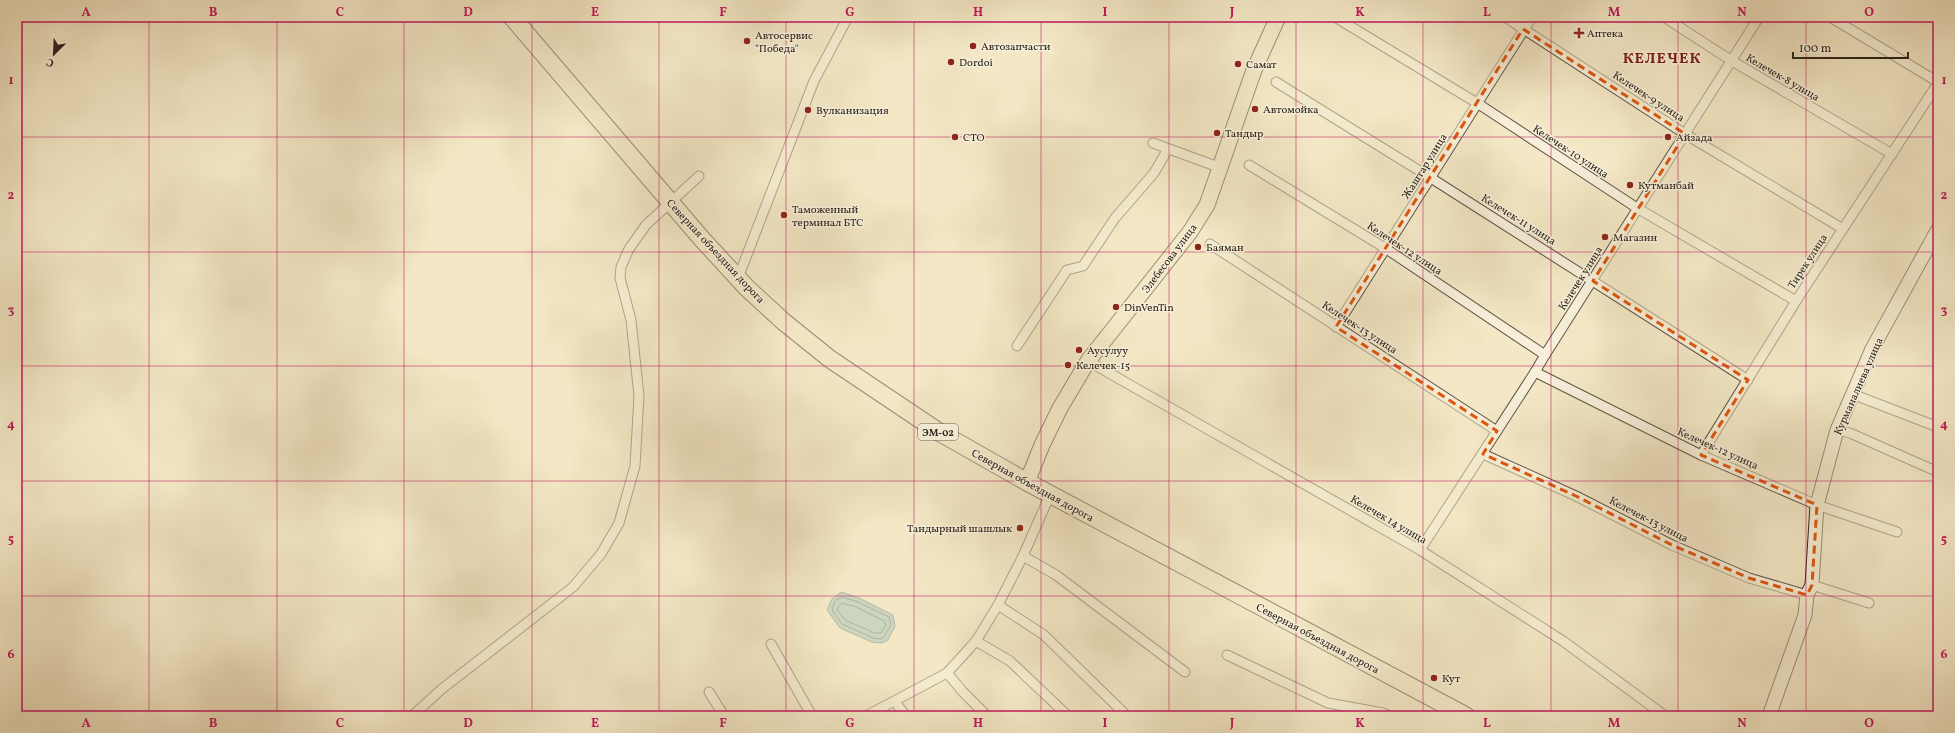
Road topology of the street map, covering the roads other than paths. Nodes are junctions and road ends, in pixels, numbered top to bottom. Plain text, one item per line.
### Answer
1 (512, 17) edge
2 (848, 17) edge
3 (1278, 17) edge
4 (1336, 17) edge
5 (1505, 17) edge
6 (1532, 17) edge
7 (1664, 17) edge
8 (1759, 17) edge
9 (1830, 17) edge
10 (1524, 29) junction
11 (1732, 62) junction
12 (1276, 82) dead end
13 (1938, 83) edge
14 (1477, 103) junction
15 (1685, 134) junction
16 (1153, 143) dead end
17 (1168, 149) junction
18 (1892, 154) junction
19 (1249, 165) dead end
20 (1221, 168) junction
21 (699, 176) dead end
22 (1431, 178) junction
23 (1637, 208) junction
24 (1843, 229) junction
25 (1938, 229) edge
26 (1210, 244) dead end
27 (1385, 248) junction
28 (738, 278) junction
29 (1593, 280) junction
30 (1796, 300) junction
31 (1336, 327) junction
32 (1017, 346) dead end
33 (1545, 355) junction
34 (1088, 361) junction
35 (1535, 372) junction
36 (1748, 380) junction
37 (1852, 394) junction
38 (1938, 427) edge
39 (1837, 430) junction
40 (1497, 431) junction
41 (1483, 454) junction
42 (1701, 455) junction
43 (1938, 472) edge
44 (1027, 482) junction
45 (1050, 495) junction
46 (1817, 505) junction
47 (1897, 532) dead end
48 (1420, 550) junction
49 (1023, 556) junction
50 (1810, 590) junction
51 (1869, 603) dead end
52 (998, 605) junction
53 (976, 641) junction
54 (771, 644) dead end
55 (1227, 655) dead end
56 (1185, 672) dead end
57 (947, 673) junction
58 (709, 692) dead end
59 (895, 702) junction
60 (412, 716) edge
61 (724, 716) edge
62 (812, 716) edge
63 (866, 716) edge
64 (906, 716) edge
65 (987, 716) edge
66 (1068, 716) edge
67 (1128, 716) edge
68 (1389, 716) edge
69 (1466, 716) edge
70 (1665, 716) edge
71 (1769, 716) edge

1 - 28 highway, Северная объездная дорога / ЭМ-02
2 - 28 street
3 - 20 main road, Элебесова улица
4 - 14 street, Келечек-10 улица
5 - 10 street, Келечек-9 улица
6 - 10 street, Жаштар улица
7 - 11 street, Келечек-8 улица
8 - 11 street, Келечек улица
9 - 13 street
10 - 14 street, Жаштар улица
10 - 15 street, Келечек-9 улица
11 - 15 street, Келечек улица
11 - 18 street, Келечек-8 улица
12 - 22 street, Келечек-11 улица
13 - 18 street, Тирек улица
14 - 22 street, Жаштар улица
14 - 23 street, Келечек-10 улица
15 - 23 street, Келечек улица
15 - 24 street, Келечек-9 улица
16 - 17 street
17 - 20 street
17 - 32 street
18 - 24 street, Тирек улица
19 - 27 street, Келечек-12 улица
20 - 34 main road, Элебесова улица
21 - 60 street
22 - 27 street, Жаштар улица
22 - 29 street, Келечек-11 улица
23 - 29 street, Келечек улица
23 - 30 street, Келечек-10 улица
24 - 30 street, Тирек улица
25 - 37 street, Курманалиева улица
26 - 31 street, Келечек-13 улица
27 - 31 street, Жаштар улица
27 - 33 street, Келечек-12 улица
28 - 44 highway, Северная объездная дорога / ЭМ-02
29 - 33 street, Келечек улица
29 - 36 street, Келечек-11 улица
30 - 36 street, Тирек улица
31 - 40 street, Келечек-13 улица
33 - 35 street, Келечек улица
34 - 44 main road, Элебесова улица
34 - 48 street, Келечек 14 улица
35 - 40 street, Келечек улица
35 - 42 street, Келечек-12 улица
36 - 42 street, Тирек улица
37 - 38 street
37 - 39 street, Курманалиева улица
39 - 43 street
39 - 46 street, Курманалиева улица
40 - 41 street, Келечек улица
41 - 48 street, Келечек улица
41 - 50 street, Келечек-13 улица
42 - 46 street, Келечек-12 улица
44 - 45 highway, Северная объездная дорога / ЭМ-02
45 - 49 street
45 - 69 highway, Северная объездная дорога / ЭМ-02
46 - 47 street, Келечек-12 улица
46 - 50 street, Курманалиева улица
48 - 70 street, Келечек 14 улица
49 - 52 street
49 - 56 street
50 - 51 street, Келечек-13 улица
50 - 71 street, Курманалиева улица
52 - 53 street
52 - 67 street
53 - 57 street
53 - 66 street
54 - 62 street
55 - 68 street
57 - 59 street
57 - 65 street
58 - 61 street
59 - 63 street
59 - 64 street

